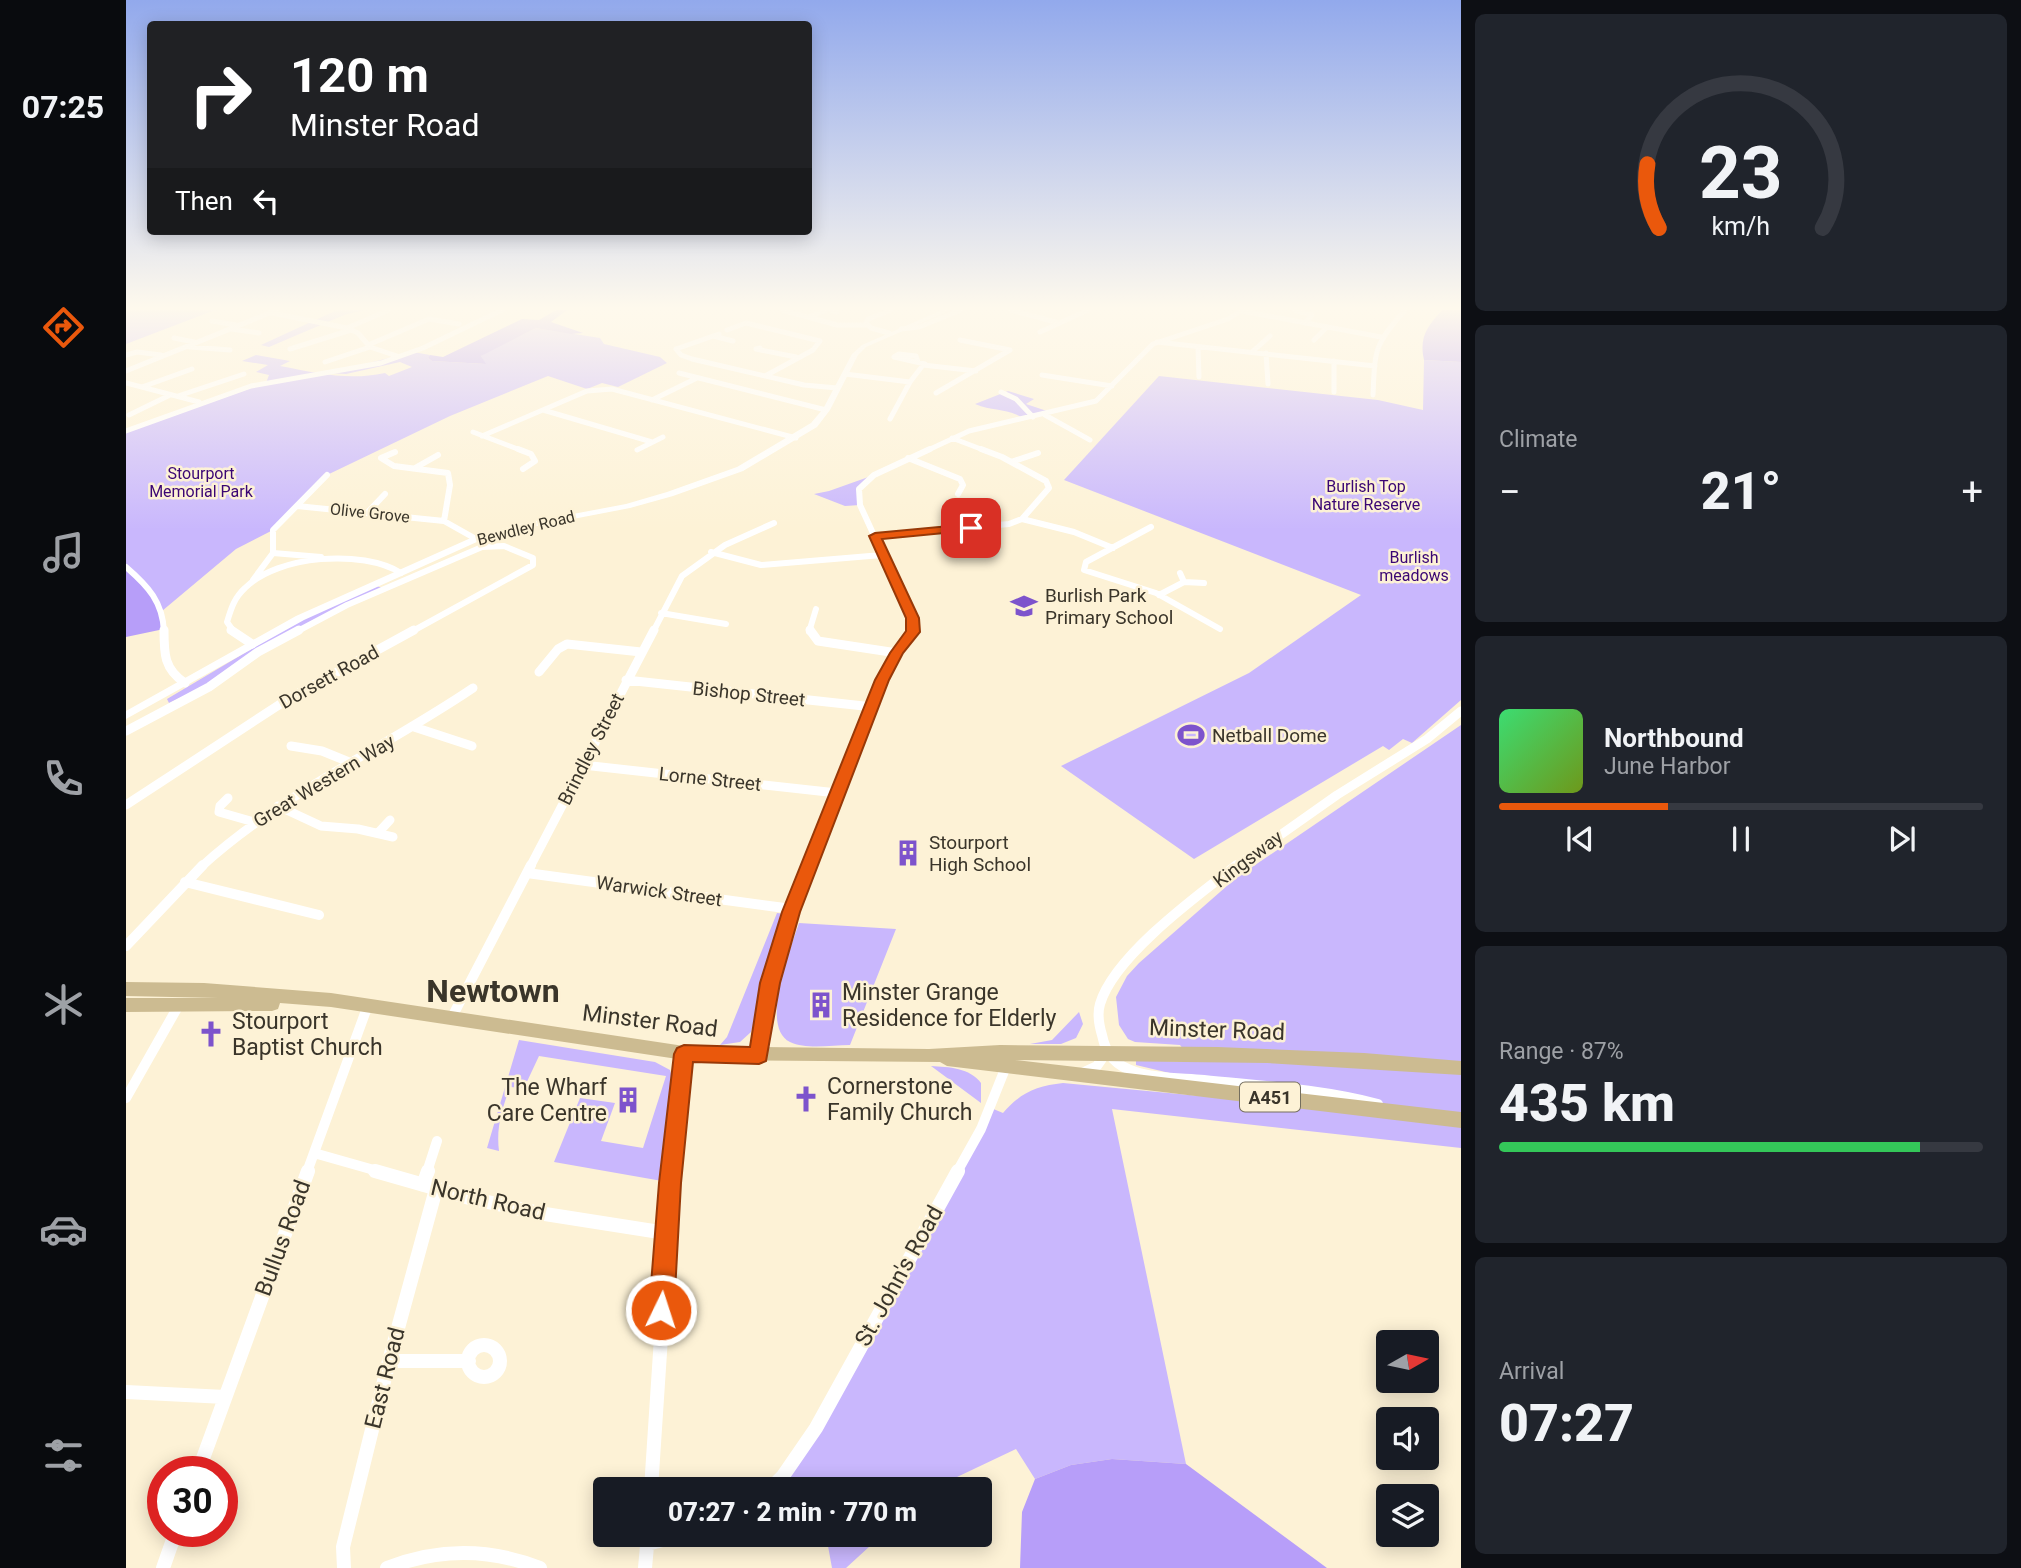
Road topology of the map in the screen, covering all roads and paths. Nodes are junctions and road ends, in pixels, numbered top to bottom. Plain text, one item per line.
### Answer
1 (126, 383) edge
2 (154, 383) edge
3 (214, 383) edge
4 (265, 383) edge
5 (686, 383) edge
6 (718, 383) edge
7 (796, 383) edge
8 (840, 383) edge
9 (909, 383) edge
10 (954, 383) edge
11 (1094, 383) edge
12 (1115, 383) edge
13 (1334, 383) edge
14 (1374, 383) edge
15 (1112, 386) junction
16 (141, 388) junction
17 (837, 388) junction
18 (1334, 392) dead end
19 (936, 393) dead end
20 (1001, 393) dead end
21 (1373, 395) dead end
22 (173, 396) junction
23 (652, 400) junction
24 (200, 403) junction
25 (543, 410) junction
26 (826, 410) junction
27 (129, 415) dead end
28 (1045, 415) junction
29 (1033, 417) junction
30 (890, 419) dead end
31 (126, 431) edge
32 (473, 432) dead end
33 (482, 436) junction
34 (663, 437) dead end
35 (796, 438) junction
36 (952, 438) junction
37 (1090, 440) dead end
38 (652, 442) junction
39 (637, 450) dead end
40 (395, 452) dead end
41 (1038, 453) dead end
42 (438, 455) dead end
43 (908, 458) junction
44 (1011, 461) junction
45 (415, 468) junction
46 (523, 469) dead end
47 (327, 475) dead end
48 (385, 494) dead end
49 (958, 494) dead end
50 (297, 506) junction
51 (367, 513) junction
52 (1023, 519) junction
53 (444, 521) junction
54 (774, 523) dead end
55 (1151, 527) dead end
56 (875, 536) junction
57 (477, 539) junction
58 (1113, 548) junction
59 (711, 552) junction
60 (274, 553) junction
61 (882, 555) junction
62 (333, 558) junction
63 (533, 558) joint
64 (126, 567) edge
65 (1084, 570) joint
66 (401, 573) junction
67 (1180, 573) dead end
68 (252, 581) junction
69 (381, 581) junction
70 (1184, 582) junction
71 (1203, 583) dead end
72 (391, 586) junction
73 (1160, 595) junction
74 (816, 609) dead end
75 (661, 613) junction
76 (726, 624) dead end
77 (1220, 629) dead end
78 (252, 644) junction
79 (641, 652) junction
80 (897, 653) junction
81 (539, 672) dead end
82 (626, 680) junction
83 (185, 683) junction
84 (474, 688) dead end
85 (156, 701) junction
86 (873, 707) junction
87 (172, 708) junction
88 (1461, 711) edge
89 (126, 716) edge
90 (414, 727) junction
91 (126, 731) edge
92 (291, 746) dead end
93 (472, 746) dead end
94 (349, 762) junction
95 (583, 765) junction
96 (836, 793) junction
97 (228, 798) dead end
98 (126, 805) edge
99 (278, 806) junction
100 (390, 820) dead end
101 (254, 822) junction
102 (378, 834) junction
103 (393, 837) dead end
104 (527, 873) junction
105 (186, 882) junction
106 (792, 909) junction
107 (319, 915) dead end
108 (126, 946) edge
109 (126, 989) edge
110 (184, 996) junction
111 (126, 1005) edge
112 (368, 1005) junction
113 (452, 1017) junction
114 (1107, 1053) junction
115 (684, 1054) junction
116 (759, 1055) junction
117 (1008, 1060) junction
118 (1461, 1069) edge
119 (1079, 1074) junction
120 (126, 1097) edge
121 (1404, 1112) junction
122 (1461, 1119) edge
123 (438, 1140) dead end
124 (314, 1153) junction
125 (430, 1187) junction
126 (666, 1233) junction
127 (389, 1361) junction
128 (469, 1361) dead end
129 (126, 1392) edge
130 (225, 1397) junction
131 (204, 1456) edge
132 (651, 1477) edge
133 (782, 1477) edge
134 (170, 1547) edge
135 (647, 1547) edge
136 (163, 1568) edge
137 (344, 1568) edge
138 (387, 1568) edge
139 (540, 1568) edge
140 (645, 1568) edge

1 - 16 street
2 - 16 street
3 - 22 street
4 - 24 street
5 - 23 street
6 - 26 street
7 - 17 street
8 - 17 main road, Bewdley Road
9 - 30 street
10 - 19 street
11 - 15 street
12 - 15 street
13 - 18 street
14 - 21 street
15 - 28 street
16 - 22 street
17 - 26 main road, Bewdley Road
20 - 29 street
22 - 24 street
22 - 27 street
23 - 25 street
23 - 35 street
24 - 31 street
25 - 33 street
25 - 38 street
26 - 35 main road, Bewdley Road
28 - 29 street
28 - 37 street
29 - 36 street
32 - 33 street
33 - 46 street
34 - 38 street
35 - 57 main road, Bewdley Road
36 - 43 street
36 - 44 street
38 - 39 street
40 - 45 street
41 - 44 street
42 - 45 street
43 - 49 street
43 - 56 street
44 - 52 street
45 - 53 street
47 - 50 street, Olive Grove
48 - 51 street
50 - 51 street, Olive Grove
50 - 60 street, Olive Grove
51 - 53 street, Olive Grove
52 - 56 street
52 - 58 street
53 - 57 street, Olive Grove
54 - 59 street, Brindley Street
55 - 58 street
56 - 61 street
57 - 66 main road, Bewdley Road
58 - 65 street
59 - 61 street
59 - 75 street, Brindley Street
60 - 62 street
60 - 68 street
61 - 80 street
62 - 66 street
62 - 68 street
63 - 72 street, Bewdley Road
63 - 98 street, Dorsett Road
64 - 83 street
65 - 73 street
66 - 69 main road, Bewdley Road
67 - 70 street
68 - 78 street
69 - 72 street
69 - 78 main road, Bewdley Road
70 - 71 street
70 - 73 street
72 - 87 street, Bewdley Road
73 - 77 street
74 - 80 street
75 - 76 street
75 - 79 street, Brindley Street
78 - 83 main road, Bewdley Road
79 - 81 street
79 - 82 street, Brindley Street
80 - 86 street
82 - 86 street, Bishop Street
82 - 95 street, Brindley Street
83 - 85 main road, Bewdley Road
84 - 90 street, Great Western Way
85 - 87 street
85 - 89 main road, Bewdley Road
86 - 96 street
87 - 91 street, Bewdley Road
88 - 114 street, Kingsway
90 - 93 street
90 - 94 street, Great Western Way
92 - 94 street
94 - 99 street, Great Western Way
95 - 96 street, Lorne Street
95 - 104 street, Brindley Street
96 - 106 street
97 - 101 street
99 - 101 street, Great Western Way
99 - 102 street
100 - 102 street
101 - 105 street, Great Western Way
102 - 103 street
104 - 106 street, Warwick Street
104 - 113 street, Brindley Street
105 - 107 street
105 - 108 street, Great Western Way
106 - 116 street
109 - 110 main road, Minster Road / A451
110 - 111 main road, Minster Road / A451
110 - 112 main road, Minster Road / A451
110 - 120 street
112 - 113 main road, Minster Road / A451
112 - 124 street, Bullus Road
113 - 115 main road, Minster Road / A451
114 - 117 main road, Minster Road / A451
114 - 118 main road, Minster Road / A451
114 - 119 street
114 - 121 street
115 - 116 main road, Minster Road / A451
115 - 126 street
116 - 117 main road, Minster Road / A451
117 - 119 main road, Minster Road / A451
117 - 133 street, St. John's Road
119 - 121 main road, Minster Road / A451
121 - 122 main road, Minster Road / A451
123 - 125 street, East Road
124 - 125 street, North Road
124 - 130 street, Bullus Road
125 - 126 street, North Road
125 - 127 street, East Road
126 - 132 street
127 - 128 street
127 - 137 street, East Road
129 - 130 street
130 - 131 street, Bullus Road
134 - 136 street
135 - 140 street
138 - 139 street

